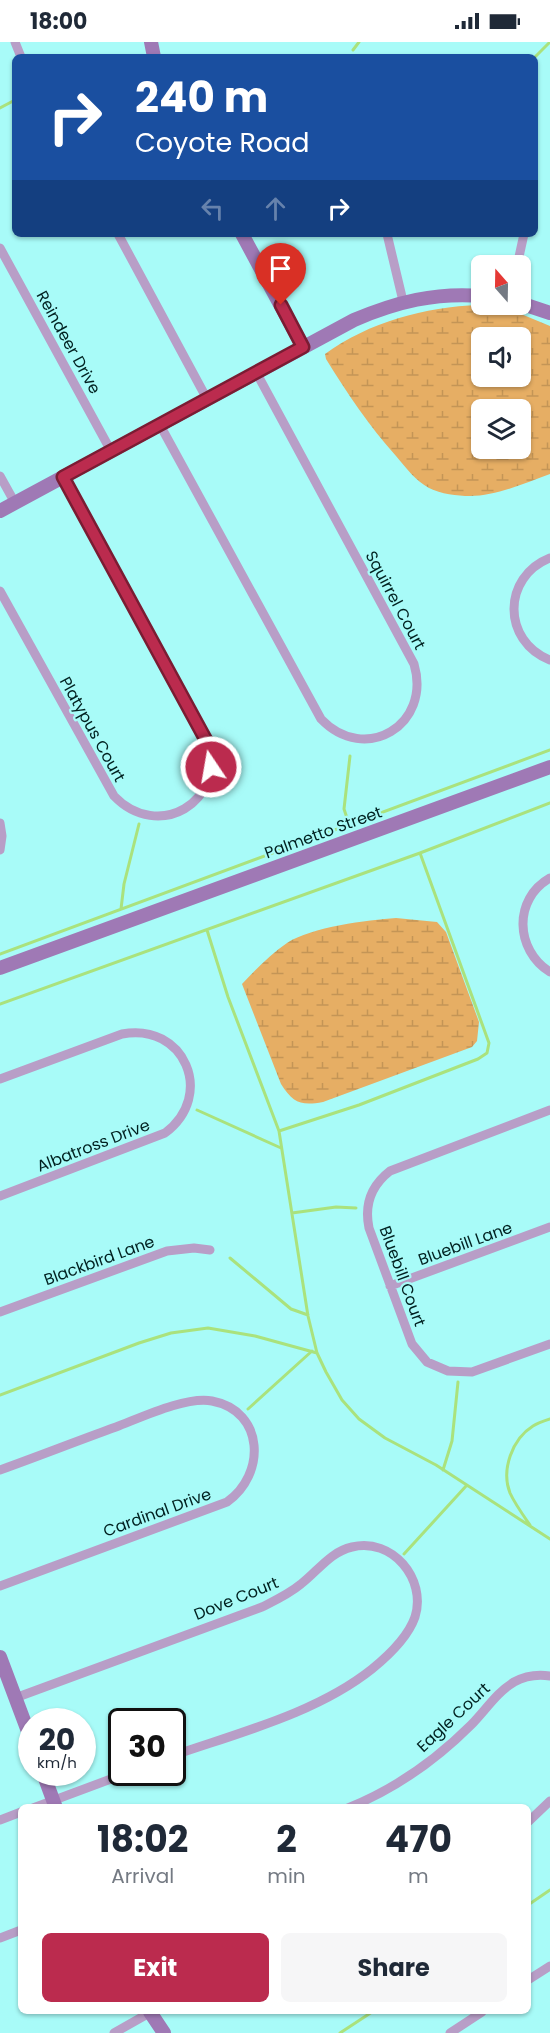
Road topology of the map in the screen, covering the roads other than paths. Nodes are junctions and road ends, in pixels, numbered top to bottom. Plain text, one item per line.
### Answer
1 (120, 237) edge
2 (244, 237) edge
3 (388, 237) edge
4 (523, 237) edge
5 (0, 248) edge
6 (519, 255) edge
7 (471, 296) edge
8 (403, 302) junction
9 (531, 307) edge
10 (550, 313) edge
11 (303, 347) junction
12 (256, 372) junction
13 (207, 399) junction
14 (160, 425) junction
15 (111, 451) junction
16 (0, 476) edge
17 (63, 477) junction
18 (15, 503) junction
19 (0, 511) edge
20 (550, 558) edge
21 (0, 591) edge
22 (550, 660) edge
23 (550, 767) edge
24 (0, 823) edge
25 (0, 850) edge
26 (550, 878) edge
27 (0, 968) edge
28 (550, 972) edge
29 (0, 1079) edge
30 (550, 1110) edge
31 (0, 1196) edge
32 (550, 1227) edge
33 (210, 1250) dead end
34 (390, 1286) junction
35 (0, 1312) edge
36 (550, 1344) edge
37 (0, 1470) edge
38 (0, 1586) edge
39 (0, 1658) edge
40 (550, 1676) edge
41 (15, 1698) junction
42 (19, 1708) edge
43 (186, 1751) edge
44 (108, 1781) edge
45 (48, 1786) edge
46 (550, 1801) edge
47 (54, 1804) edge
48 (356, 1804) edge
49 (18, 1813) edge
50 (531, 1819) edge
51 (0, 1820) edge
52 (18, 1931) edge
53 (0, 1938) edge
54 (550, 1966) edge
55 (531, 1978) edge
56 (147, 2014) edge
57 (151, 2014) edge
58 (479, 2014) edge
59 (114, 2033) edge
60 (164, 2033) edge
61 (450, 2033) edge

1 - 13 street
2 - 11 street
3 - 8 street
4 - 6 street
5 - 15 street, Reindeer Drive
7 - 8 street
8 - 11 street
9 - 10 street
11 - 12 street
12 - 13 street
12 - 14 street, Squirrel Court
13 - 14 street
14 - 15 street
15 - 17 street
16 - 18 street
17 - 18 street
17 - 21 street, Platypus Court
18 - 19 street
20 - 22 street
23 - 27 street, Palmetto Street
24 - 25 street
26 - 28 street
29 - 31 street, Albatross Drive
30 - 34 street, Bluebill Court
32 - 34 street, Bluebill Lane
33 - 35 street, Blackbird Lane
34 - 36 street, Bluebill Court
37 - 38 street, Cardinal Drive
39 - 41 street
40 - 48 street, Eagle Court
41 - 42 street
41 - 43 street, Dove Court
44 - 47 street
45 - 47 street
46 - 50 street
49 - 51 street
52 - 53 street
54 - 55 street
56 - 59 street
57 - 60 street
58 - 61 street

